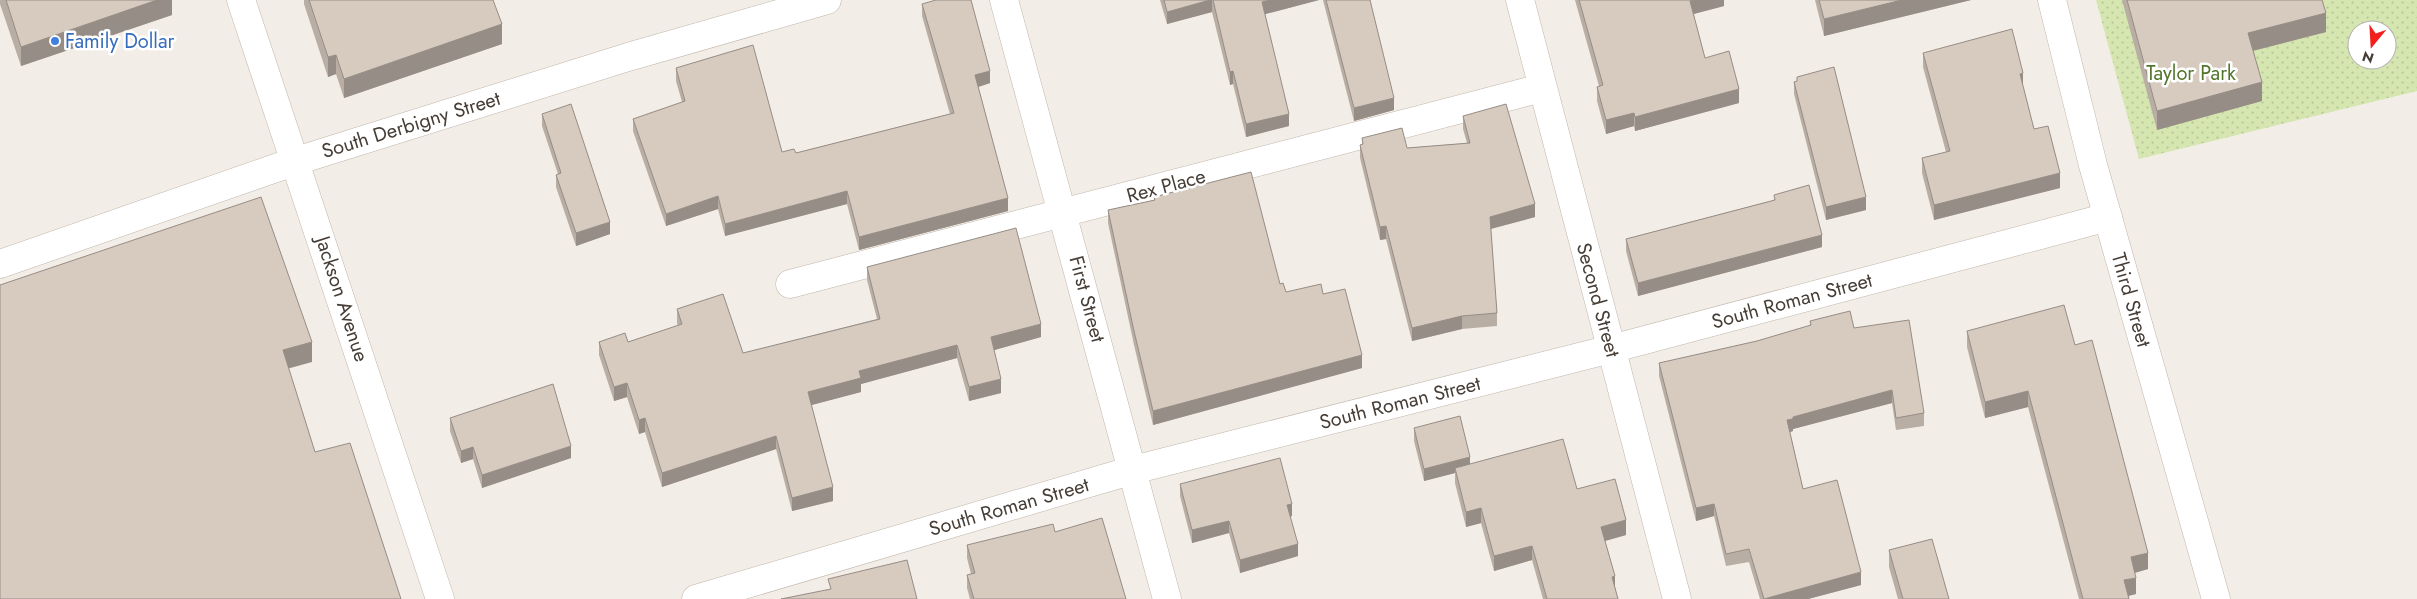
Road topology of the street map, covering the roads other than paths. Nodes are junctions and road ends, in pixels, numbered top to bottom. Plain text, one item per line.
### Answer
1 (241, 0) edge
2 (828, 0) edge
3 (1004, 0) edge
4 (1520, 0) edge
5 (2052, 0) edge
6 (1542, 88) junction
7 (296, 161) junction
8 (1064, 213) junction
9 (2108, 217) junction
10 (0, 264) edge
11 (790, 284) dead end
12 (1611, 349) junction
13 (1133, 470) junction
14 (440, 599) edge
15 (696, 599) edge
16 (1167, 599) edge
17 (1676, 599) edge
18 (2216, 599) edge

1 - 7 street, Jackson Avenue
2 - 7 street, South Derbigny Street
3 - 8 street, First Street
4 - 6 street, Second Street
5 - 9 street, Third Street
6 - 8 street, Rex Place
6 - 12 street, Second Street
7 - 10 street, South Derbigny Street
7 - 14 street, Jackson Avenue
8 - 11 street, Rex Place
8 - 13 street, First Street
9 - 12 street, South Roman Street
9 - 18 street, Third Street
12 - 13 street, South Roman Street
12 - 17 street, Second Street
13 - 15 street, South Roman Street
13 - 16 street, First Street

